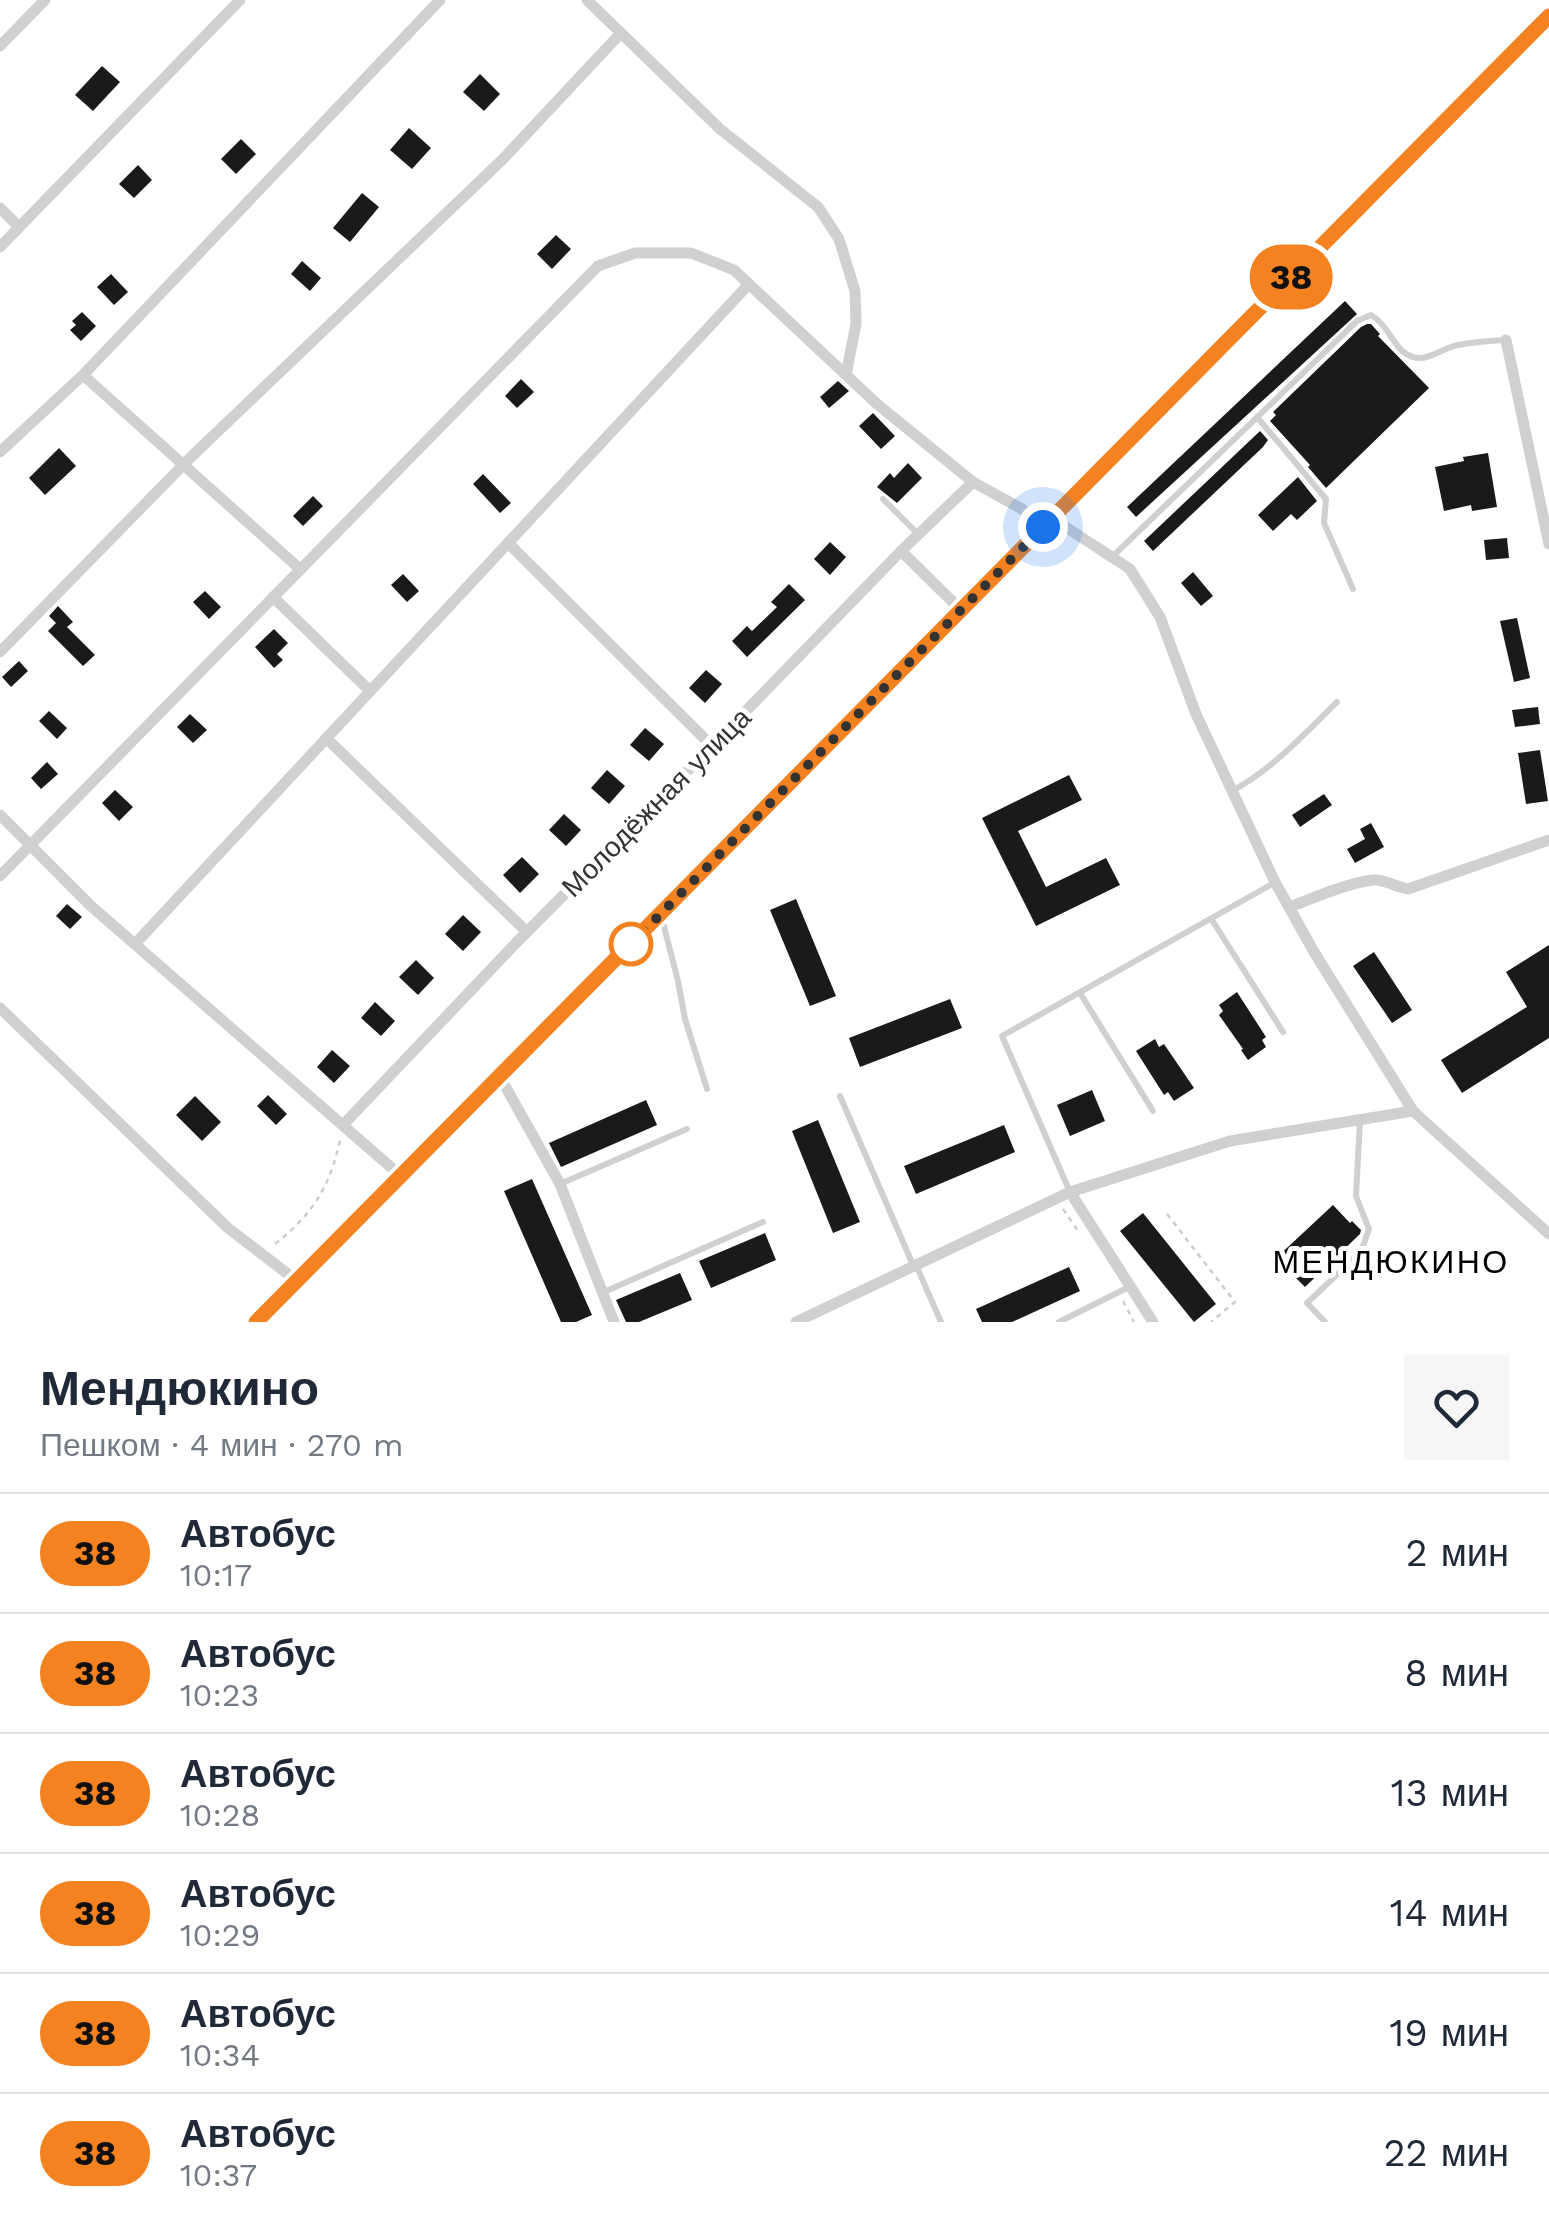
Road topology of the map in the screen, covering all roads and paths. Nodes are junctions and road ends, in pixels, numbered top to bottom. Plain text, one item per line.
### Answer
1 (45, 0) edge
2 (240, 0) edge
3 (440, 0) edge
4 (587, 0) edge
5 (1549, 16) edge
6 (620, 34) junction
7 (0, 46) edge
8 (0, 208) edge
9 (19, 228) junction
10 (0, 247) edge
11 (748, 284) junction
12 (1506, 340) joint
13 (83, 375) junction
14 (846, 375) junction
15 (1257, 417) junction
16 (0, 452) edge
17 (183, 465) junction
18 (973, 482) junction
19 (883, 499) dead end
20 (1048, 522) junction
21 (918, 534) junction
22 (508, 542) junction
23 (1549, 544) edge
24 (900, 550) junction
25 (1113, 556) junction
26 (300, 570) junction
27 (1353, 589) dead end
28 (273, 597) junction
29 (961, 610) junction
30 (0, 652) edge
31 (370, 691) junction
32 (1337, 702) dead end
33 (326, 738) junction
34 (712, 746) junction
35 (1232, 790) junction
36 (0, 815) edge
37 (1549, 840) edge
38 (30, 845) junction
39 (0, 876) edge
40 (1276, 882) junction
41 (1290, 906) junction
42 (661, 914) junction
43 (1212, 920) junction
44 (527, 932) junction
45 (135, 944) junction
46 (1080, 993) junction
47 (0, 1008) edge
48 (1283, 1032) dead end
49 (500, 1076) junction
50 (707, 1089) dead end
51 (840, 1096) dead end
52 (1153, 1111) dead end
53 (1412, 1111) junction
54 (1360, 1120) junction
55 (343, 1125) junction
56 (688, 1129) dead end
57 (401, 1176) junction
58 (560, 1184) junction
59 (1070, 1192) junction
60 (1167, 1214) dead end
61 (763, 1222) dead end
62 (1549, 1234) edge
63 (262, 1254) junction
64 (915, 1266) junction
65 (297, 1281) junction
66 (1124, 1290) junction
67 (602, 1292) junction
68 (824, 1316) edge
69 (256, 1322) edge
70 (614, 1322) edge
71 (796, 1322) edge
72 (941, 1322) edge
73 (1060, 1322) edge
74 (1134, 1322) edge
75 (1152, 1322) edge
76 (1211, 1322) edge
77 (1325, 1322) edge

1 - 7 street
2 - 9 street
3 - 13 street
4 - 6 street
5 - 20 street
6 - 14 street
6 - 17 street
8 - 9 street
9 - 10 street
11 - 14 street
11 - 22 street
11 - 26 street
12 - 15 lane
12 - 23 street
13 - 16 street
13 - 17 street
14 - 18 street
15 - 25 lane
15 - 27 lane
17 - 26 street
17 - 30 street
18 - 20 street
18 - 21 street, Молодёжная улица
19 - 21 lane
20 - 25 street
20 - 29 street
21 - 24 street, Молодёжная улица
22 - 31 street
22 - 34 street
24 - 29 street
24 - 34 street, Молодёжная улица
25 - 35 street
26 - 28 street
28 - 31 street
28 - 38 street
29 - 42 street
31 - 33 street
32 - 35 lane
33 - 44 street
33 - 45 street
34 - 44 street, Молодёжная улица
35 - 40 street
36 - 38 street
37 - 41 street
38 - 39 street
38 - 45 street
40 - 41 street
40 - 43 lane
41 - 53 street
42 - 49 street
42 - 50 lane
43 - 46 lane
43 - 48 lane
44 - 55 street, Молодёжная улица
45 - 55 street
46 - 52 lane
46 - 59 lane
47 - 63 street
49 - 57 street
49 - 58 street
51 - 64 lane
53 - 54 street
53 - 62 street
54 - 59 street
54 - 77 lane
55 - 57 street
55 - 63 path
56 - 58 lane
57 - 65 street
58 - 67 street
59 - 64 street
59 - 66 street
60 - 76 path
61 - 67 lane
63 - 65 street
64 - 68 street
64 - 72 lane
65 - 69 street
66 - 73 lane
66 - 74 path
66 - 75 street
67 - 70 street
68 - 71 street

